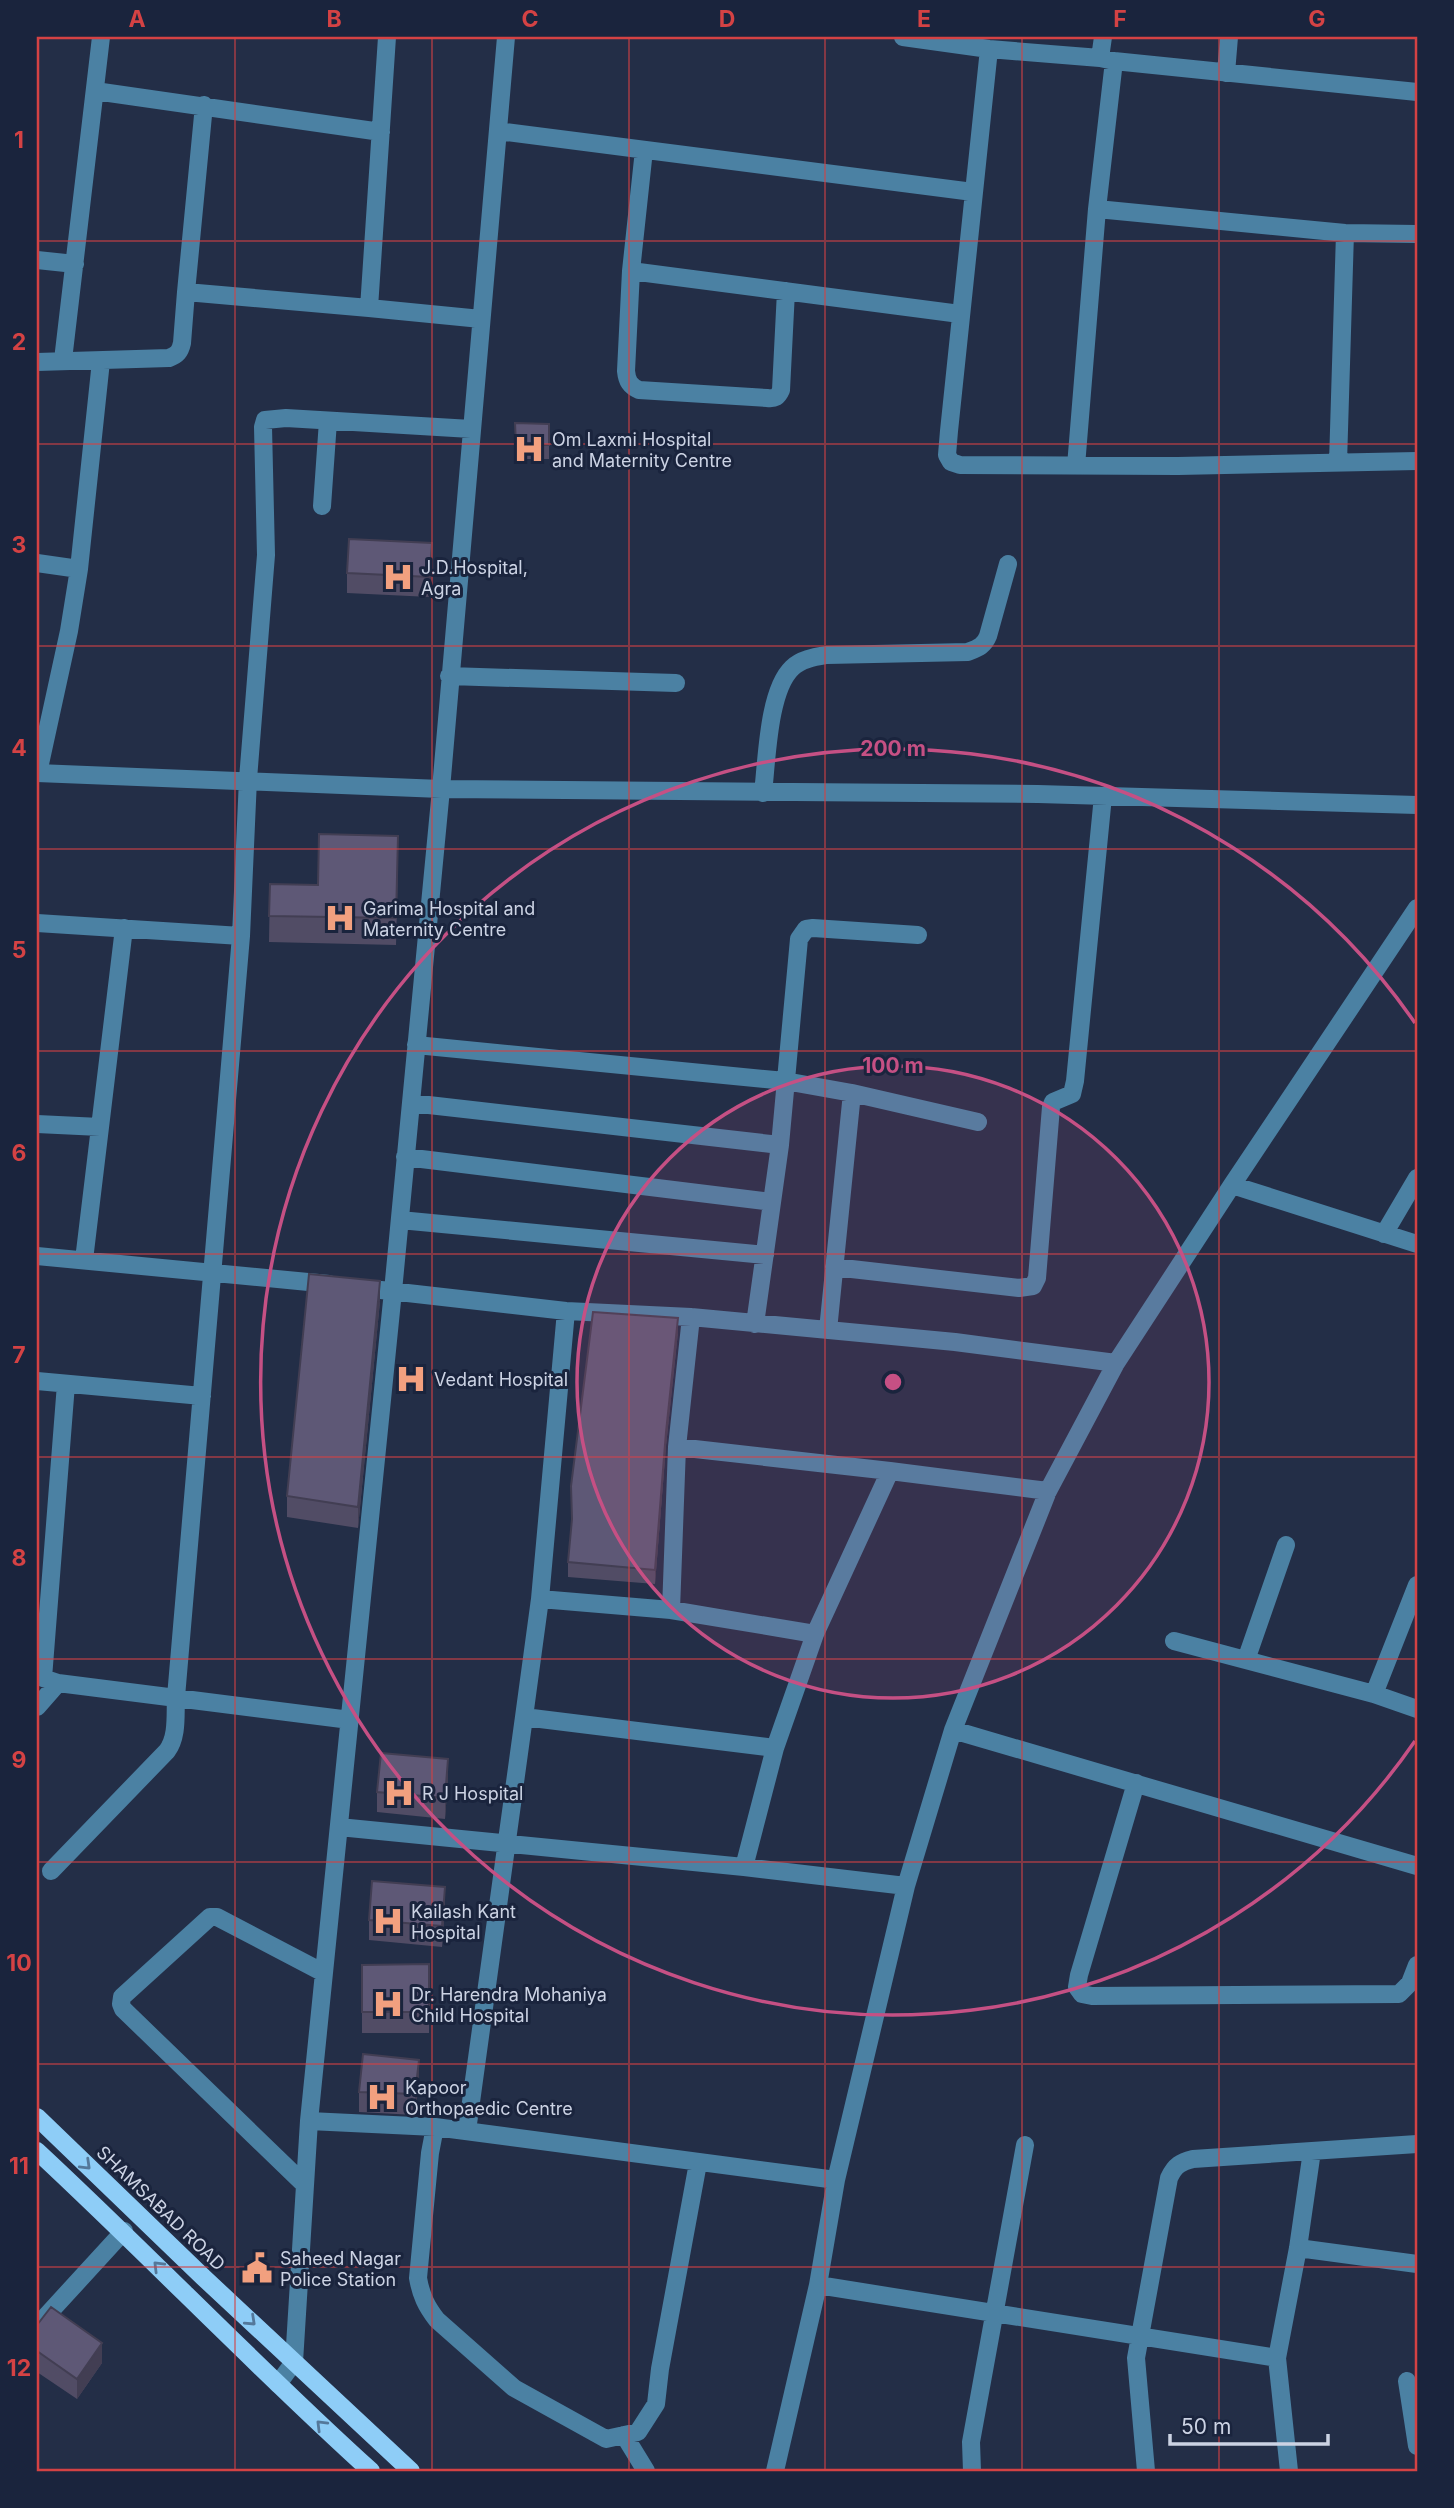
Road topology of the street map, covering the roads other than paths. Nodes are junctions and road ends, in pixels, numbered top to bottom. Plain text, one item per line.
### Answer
1 (101, 37) edge
2 (387, 37) edge
3 (506, 37) edge
4 (902, 37) edge
5 (1103, 37) edge
6 (1229, 37) edge
7 (989, 48) junction
8 (1107, 59) junction
9 (1226, 73) junction
10 (95, 91) junction
11 (1417, 92) edge
12 (204, 105) junction
13 (498, 131) junction
14 (381, 132) junction
15 (644, 150) junction
16 (973, 192) junction
17 (1097, 209) junction
18 (1345, 233) junction
19 (1417, 234) edge
20 (37, 260) edge
21 (75, 264) junction
22 (631, 271) junction
23 (786, 291) junction
24 (186, 292) junction
25 (369, 308) junction
26 (960, 314) junction
27 (481, 320) junction
28 (63, 360) junction
29 (101, 361) junction
30 (37, 362) edge
31 (328, 421) junction
32 (471, 429) junction
33 (1417, 461) edge
34 (1338, 463) junction
35 (1076, 466) junction
36 (322, 506) dead end
37 (37, 563) edge
38 (1007, 564) dead end
39 (79, 569) junction
40 (449, 676) junction
41 (676, 683) dead end
42 (38, 773) edge
43 (248, 779) junction
44 (441, 789) junction
45 (763, 793) junction
46 (1102, 796) junction
47 (1417, 805) edge
48 (1415, 918) edge
49 (37, 923) edge
50 (124, 928) junction
51 (918, 935) dead end
52 (241, 936) junction
53 (416, 1045) junction
54 (785, 1080) junction
55 (852, 1093) junction
56 (411, 1102) junction
57 (978, 1122) dead end
58 (37, 1124) edge
59 (100, 1128) junction
60 (780, 1145) junction
61 (405, 1157) junction
62 (1417, 1178) edge
63 (1232, 1185) junction
64 (772, 1202) junction
65 (400, 1220) junction
66 (1384, 1234) junction
67 (1417, 1244) edge
68 (37, 1255) edge
69 (765, 1255) junction
70 (84, 1260) junction
71 (834, 1267) junction
72 (213, 1273) junction
73 (393, 1291) junction
74 (566, 1311) junction
75 (691, 1317) junction
76 (755, 1324) junction
77 (828, 1330) junction
78 (1116, 1363) junction
79 (37, 1381) edge
80 (66, 1384) junction
81 (202, 1396) junction
82 (677, 1447) junction
83 (890, 1471) junction
84 (1048, 1491) junction
85 (1286, 1545) dead end
86 (1417, 1585) edge
87 (540, 1599) junction
88 (671, 1610) junction
89 (815, 1634) junction
90 (1174, 1641) dead end
91 (1246, 1660) junction
92 (46, 1678) edge
93 (1374, 1694) junction
94 (176, 1697) junction
95 (37, 1707) edge
96 (1417, 1709) edge
97 (524, 1717) junction
98 (350, 1720) junction
99 (953, 1730) junction
100 (775, 1748) junction
101 (1136, 1783) junction
102 (339, 1828) junction
103 (505, 1844) junction
104 (1417, 1866) edge
105 (744, 1867) junction
106 (51, 1871) dead end
107 (906, 1886) junction
108 (1417, 1965) edge
109 (324, 1973) junction
110 (37, 2117) edge
111 (309, 2121) junction
112 (435, 2127) junction
113 (467, 2131) junction
114 (1417, 2144) edge
115 (1026, 2145) dead end
116 (37, 2151) edge
117 (1312, 2151) junction
118 (698, 2163) junction
119 (836, 2180) junction
120 (305, 2185) junction
121 (124, 2231) junction
122 (1298, 2248) junction
123 (1417, 2264) edge
124 (818, 2285) junction
125 (994, 2313) junction
126 (37, 2326) edge
127 (1139, 2336) junction
128 (1277, 2358) junction
129 (294, 2362) junction
130 (1407, 2381) edge
131 (278, 2384) junction
132 (624, 2435) junction
133 (1417, 2445) edge
134 (371, 2471) edge
135 (411, 2471) edge
136 (646, 2471) edge
137 (775, 2471) edge
138 (972, 2471) edge
139 (1146, 2471) edge
140 (1289, 2471) edge

1 - 10 street
2 - 14 street
3 - 13 street
4 - 7 street
5 - 8 street
6 - 9 street
7 - 8 street
7 - 16 street
8 - 9 street
8 - 17 street
9 - 11 street
10 - 12 street
10 - 21 street
12 - 14 street
12 - 24 street
13 - 15 street
13 - 27 street
14 - 25 street
15 - 16 street
15 - 22 street
16 - 26 street
17 - 18 street
17 - 35 street
18 - 19 street
18 - 34 street
20 - 21 street
21 - 28 street
22 - 23 street
22 - 23 street
23 - 26 street
24 - 25 street
24 - 29 street
25 - 27 street
26 - 35 street
27 - 32 street
28 - 29 street
28 - 30 street
29 - 39 street
31 - 32 street
31 - 36 street
31 - 43 street
32 - 40 street
33 - 34 street
34 - 35 street
37 - 39 street
38 - 45 street
39 - 42 street
40 - 41 street
40 - 44 street
42 - 43 street
43 - 44 street
43 - 52 street
44 - 45 street
44 - 53 street
45 - 46 street
46 - 47 street
46 - 71 street
48 - 63 street
49 - 50 street
50 - 52 street
50 - 59 street
51 - 54 street
52 - 72 street
53 - 54 street
53 - 56 street
54 - 55 street
54 - 60 street
55 - 57 street
55 - 71 street
56 - 60 street
56 - 61 street
58 - 59 street
59 - 70 street
60 - 64 street
61 - 64 street
61 - 65 street
62 - 66 street
63 - 66 street
63 - 78 street
64 - 69 street
65 - 69 street
65 - 73 street
66 - 67 street
68 - 70 street
69 - 76 street
70 - 72 street
71 - 77 street
72 - 73 street
72 - 81 street
73 - 74 street
73 - 98 street
74 - 75 street
74 - 87 street
75 - 76 street
75 - 82 street
76 - 77 street
77 - 78 street
78 - 84 street
79 - 80 street
80 - 81 street
80 - 92 street
81 - 94 street
82 - 83 street
82 - 88 street
83 - 84 street
83 - 89 street
84 - 99 street
85 - 91 street
86 - 93 street
87 - 88 street
87 - 97 street
88 - 89 street
89 - 100 street
90 - 91 street
91 - 93 street
92 - 94 street
92 - 95 street
93 - 96 street
94 - 98 street
94 - 106 street
97 - 100 street
97 - 103 street
98 - 102 street
99 - 101 street
99 - 107 street
100 - 105 street
101 - 104 street
101 - 108 street
102 - 103 street
102 - 109 street
103 - 105 street
103 - 113 street
105 - 107 street
107 - 119 street
109 - 111 street
109 - 120 street
110 -> 129 main road, SHAMSABAD ROAD
111 - 112 street
111 - 120 street
112 - 113 street
112 - 132 street
113 - 118 street
114 - 117 street
115 - 125 street
116 - 121 main road
117 - 122 street
117 - 127 street
118 - 119 street
118 - 132 street
119 - 124 street
120 - 129 street
121 - 126 street
131 -> 121 main road
122 - 123 street
122 - 128 street
124 - 125 street
124 - 137 street
125 - 127 street
125 - 138 street
127 - 128 street
127 - 139 street
128 - 140 street
129 - 131 street
129 - 135 main road, SHAMSABAD ROAD
130 - 133 street
134 -> 131 main road
132 - 136 street

